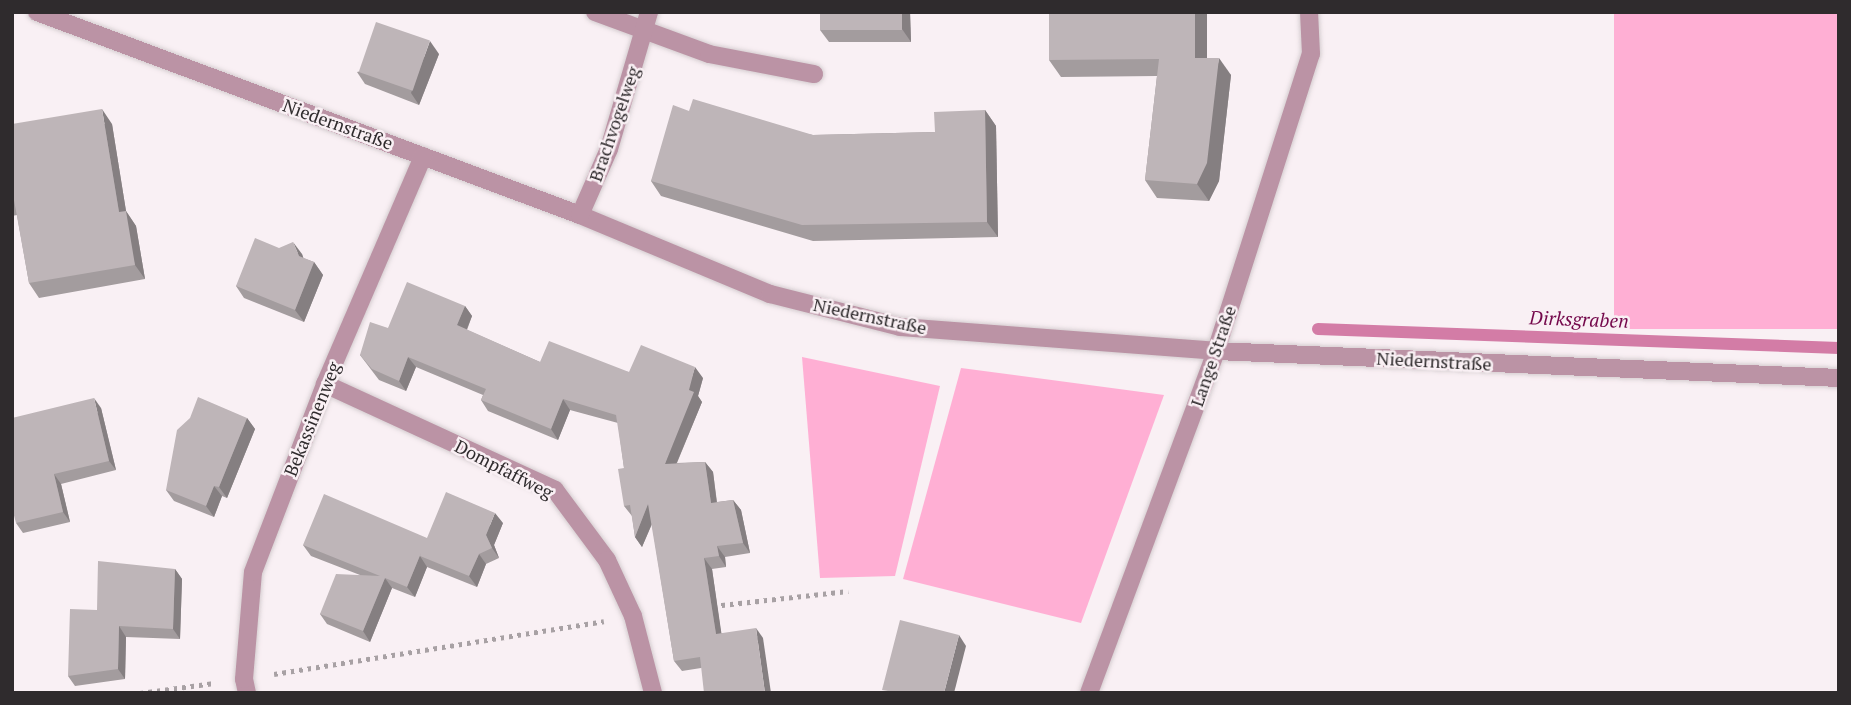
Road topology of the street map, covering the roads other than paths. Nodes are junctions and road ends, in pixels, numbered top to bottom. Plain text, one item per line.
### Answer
1 (37, 12) edge
2 (595, 12) edge
3 (649, 12) edge
4 (1309, 12) edge
5 (646, 32) junction
6 (814, 74) dead end
7 (423, 156) junction
8 (580, 215) junction
9 (1216, 351) junction
10 (1839, 378) edge
11 (325, 384) junction
12 (246, 686) edge
13 (653, 693) edge
14 (1089, 693) edge

1 - 7 street, Niedernstraße
2 - 5 street
3 - 5 street, Brachvogelweg
4 - 9 street, Lange Straße
5 - 6 street
5 - 8 street, Brachvogelweg
7 - 8 street, Niedernstraße
7 - 11 street, Bekassinenweg
8 - 9 street, Niedernstraße
9 - 10 street, Niedernstraße
9 - 14 street, Lange Straße
11 - 12 street, Bekassinenweg
11 - 13 street, Dompfaffweg

